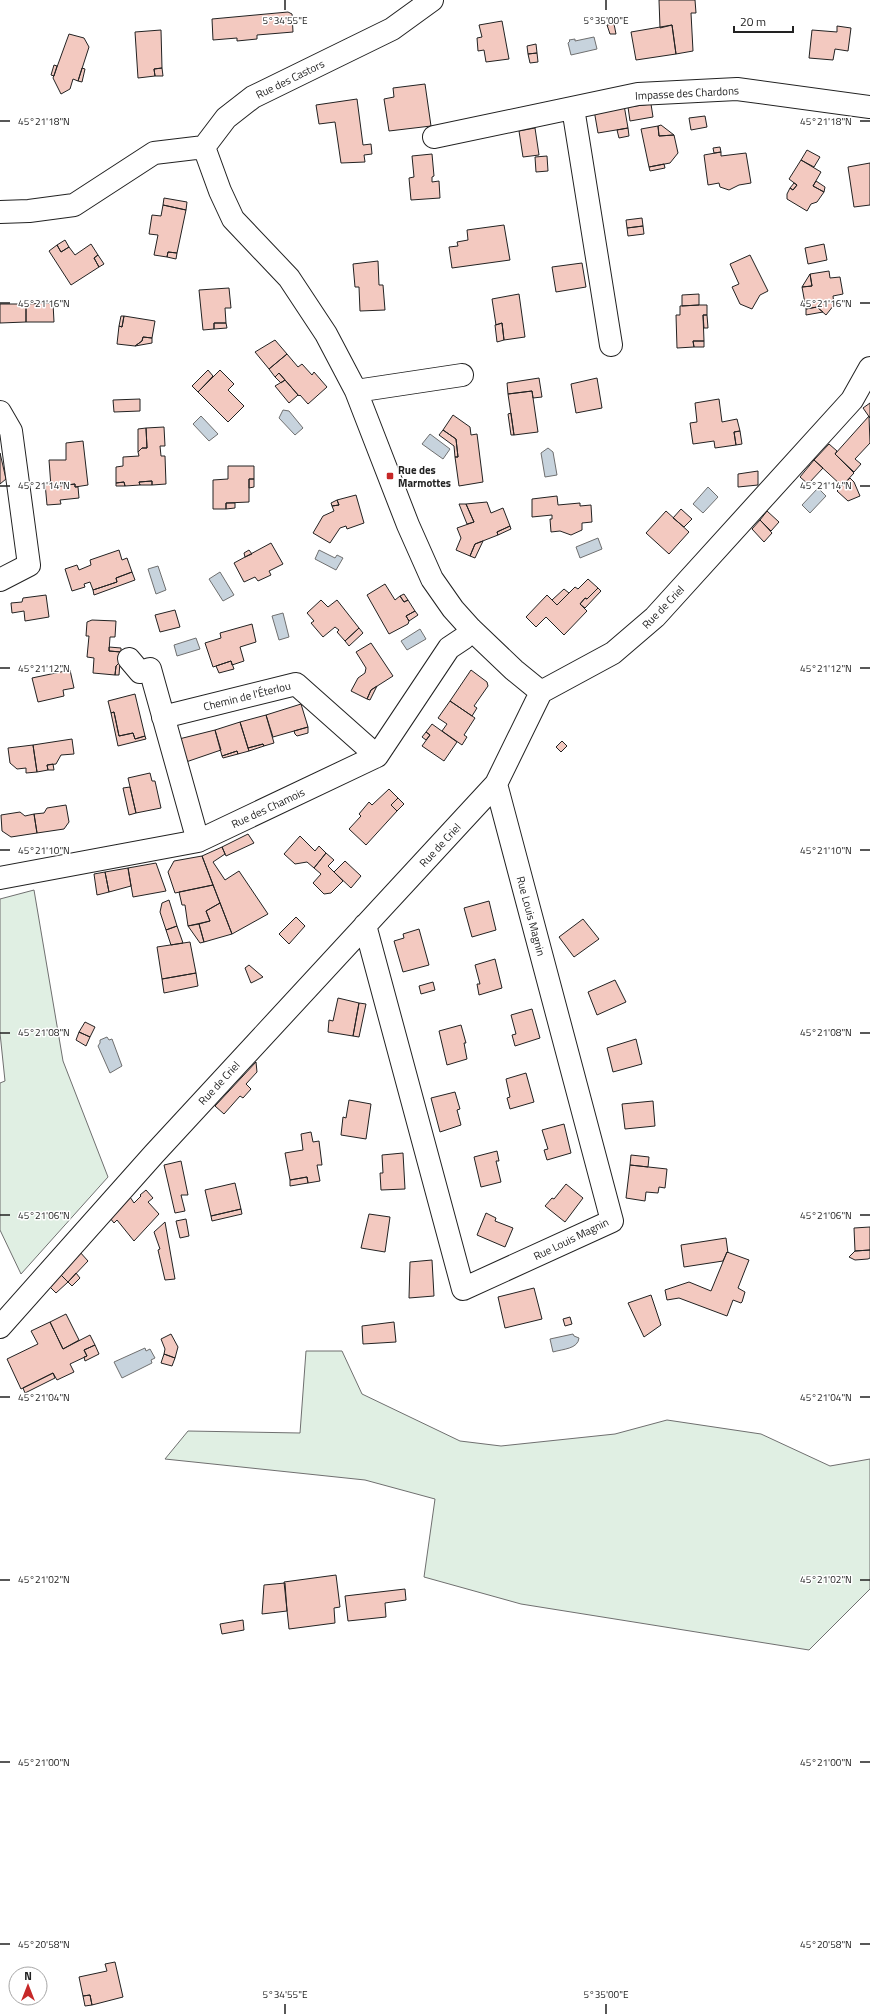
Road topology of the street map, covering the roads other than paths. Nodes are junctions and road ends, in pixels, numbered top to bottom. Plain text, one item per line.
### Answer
1 (432, 0) edge
2 (870, 107) edge
3 (574, 108) junction
4 (434, 137) dead end
5 (204, 147) junction
6 (0, 212) edge
7 (611, 345) dead end
8 (870, 368) edge
9 (462, 375) dead end
10 (356, 391) junction
11 (0, 412) edge
12 (0, 580) edge
13 (471, 629) junction
14 (129, 659) dead end
15 (541, 692) junction
16 (163, 717) junction
17 (378, 756) junction
18 (496, 784) junction
19 (198, 841) junction
20 (0, 878) edge
21 (365, 925) junction
22 (0, 1328) edge

1 - 5 street, Rue des Castors
2 - 3 street, Impasse des Chardons
3 - 4 street, Impasse des Chardons
3 - 7 street
5 - 6 street
5 - 10 street
8 - 15 street, Rue de Criel
9 - 10 street
10 - 13 street
11 - 12 street
13 - 15 street
13 - 17 street
14 - 16 street
15 - 18 street, Rue de Criel
16 - 17 street, Chemin de l'Éterlou
16 - 19 street
17 - 19 street, Rue des Chamois
18 - 21 street, Rue de Criel
18 - 21 street, Rue Louis Magnin
19 - 20 street, Rue des Chamois
21 - 22 street, Rue de Criel

